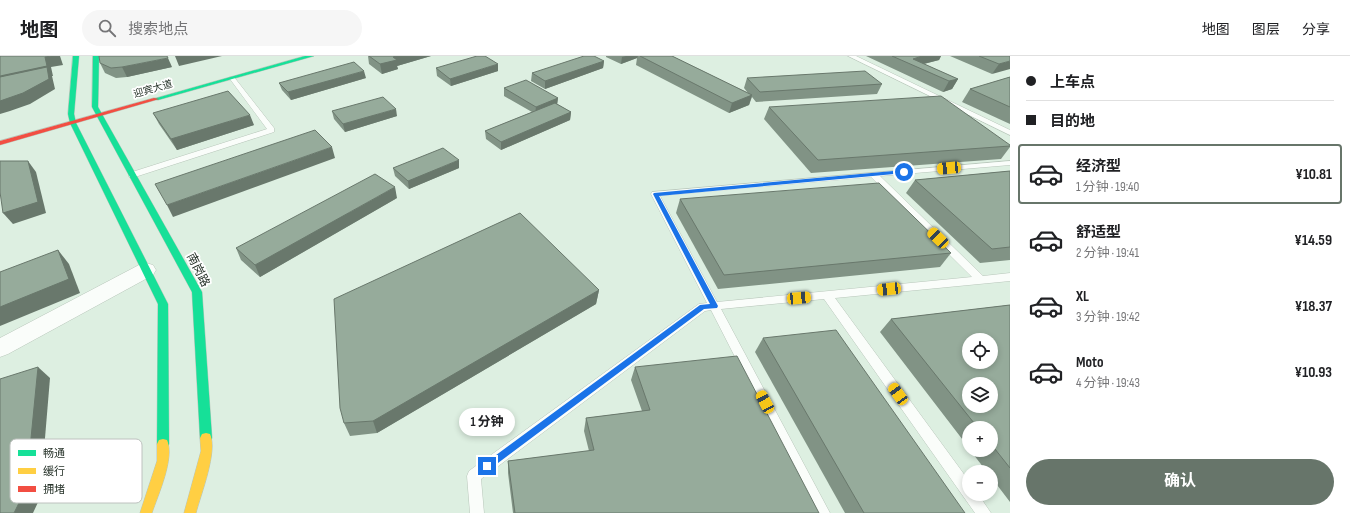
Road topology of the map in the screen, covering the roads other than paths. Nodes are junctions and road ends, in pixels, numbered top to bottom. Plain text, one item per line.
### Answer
1 (76, 56) edge
2 (96, 56) edge
3 (282, 56) edge
4 (311, 56) edge
5 (851, 56) edge
6 (232, 78) junction
7 (95, 107) junction
8 (71, 114) junction
9 (99, 116) junction
10 (50, 119) dead end
11 (73, 123) junction
12 (1010, 133) edge
13 (0, 143) edge
14 (1010, 163) edge
15 (873, 174) junction
16 (132, 175) junction
17 (146, 270) junction
18 (1010, 277) edge
19 (981, 280) junction
20 (827, 295) junction
21 (714, 306) junction
22 (0, 348) edge
23 (962, 482) edge
24 (976, 501) edge
25 (146, 513) edge
26 (190, 513) edge
27 (477, 513) edge
28 (823, 513) edge
29 (984, 513) edge

1 - 8 main road
2 - 7 main road, 南岗路
3 - 7 main road, 迎宾大道
4 - 6 main road, 迎宾大道
5 - 12 lane
6 - 9 main road, 迎宾大道
6 - 16 lane
7 - 8 main road, 迎宾大道
7 - 9 main road, 南岗路
8 - 10 main road, 迎宾大道
8 - 11 main road
9 - 11 main road, 迎宾大道
9 - 16 main road, 南岗路
11 - 13 main road, 迎宾大道
11 - 17 main road
14 - 15 lane
15 - 19 lane
15 - 21 lane
16 - 26 main road, 南岗路
17 - 22 street
17 - 25 main road
18 - 19 lane
19 - 20 lane
20 - 21 lane
20 - 23 lane
21 - 27 lane
21 - 28 lane
24 - 29 lane

